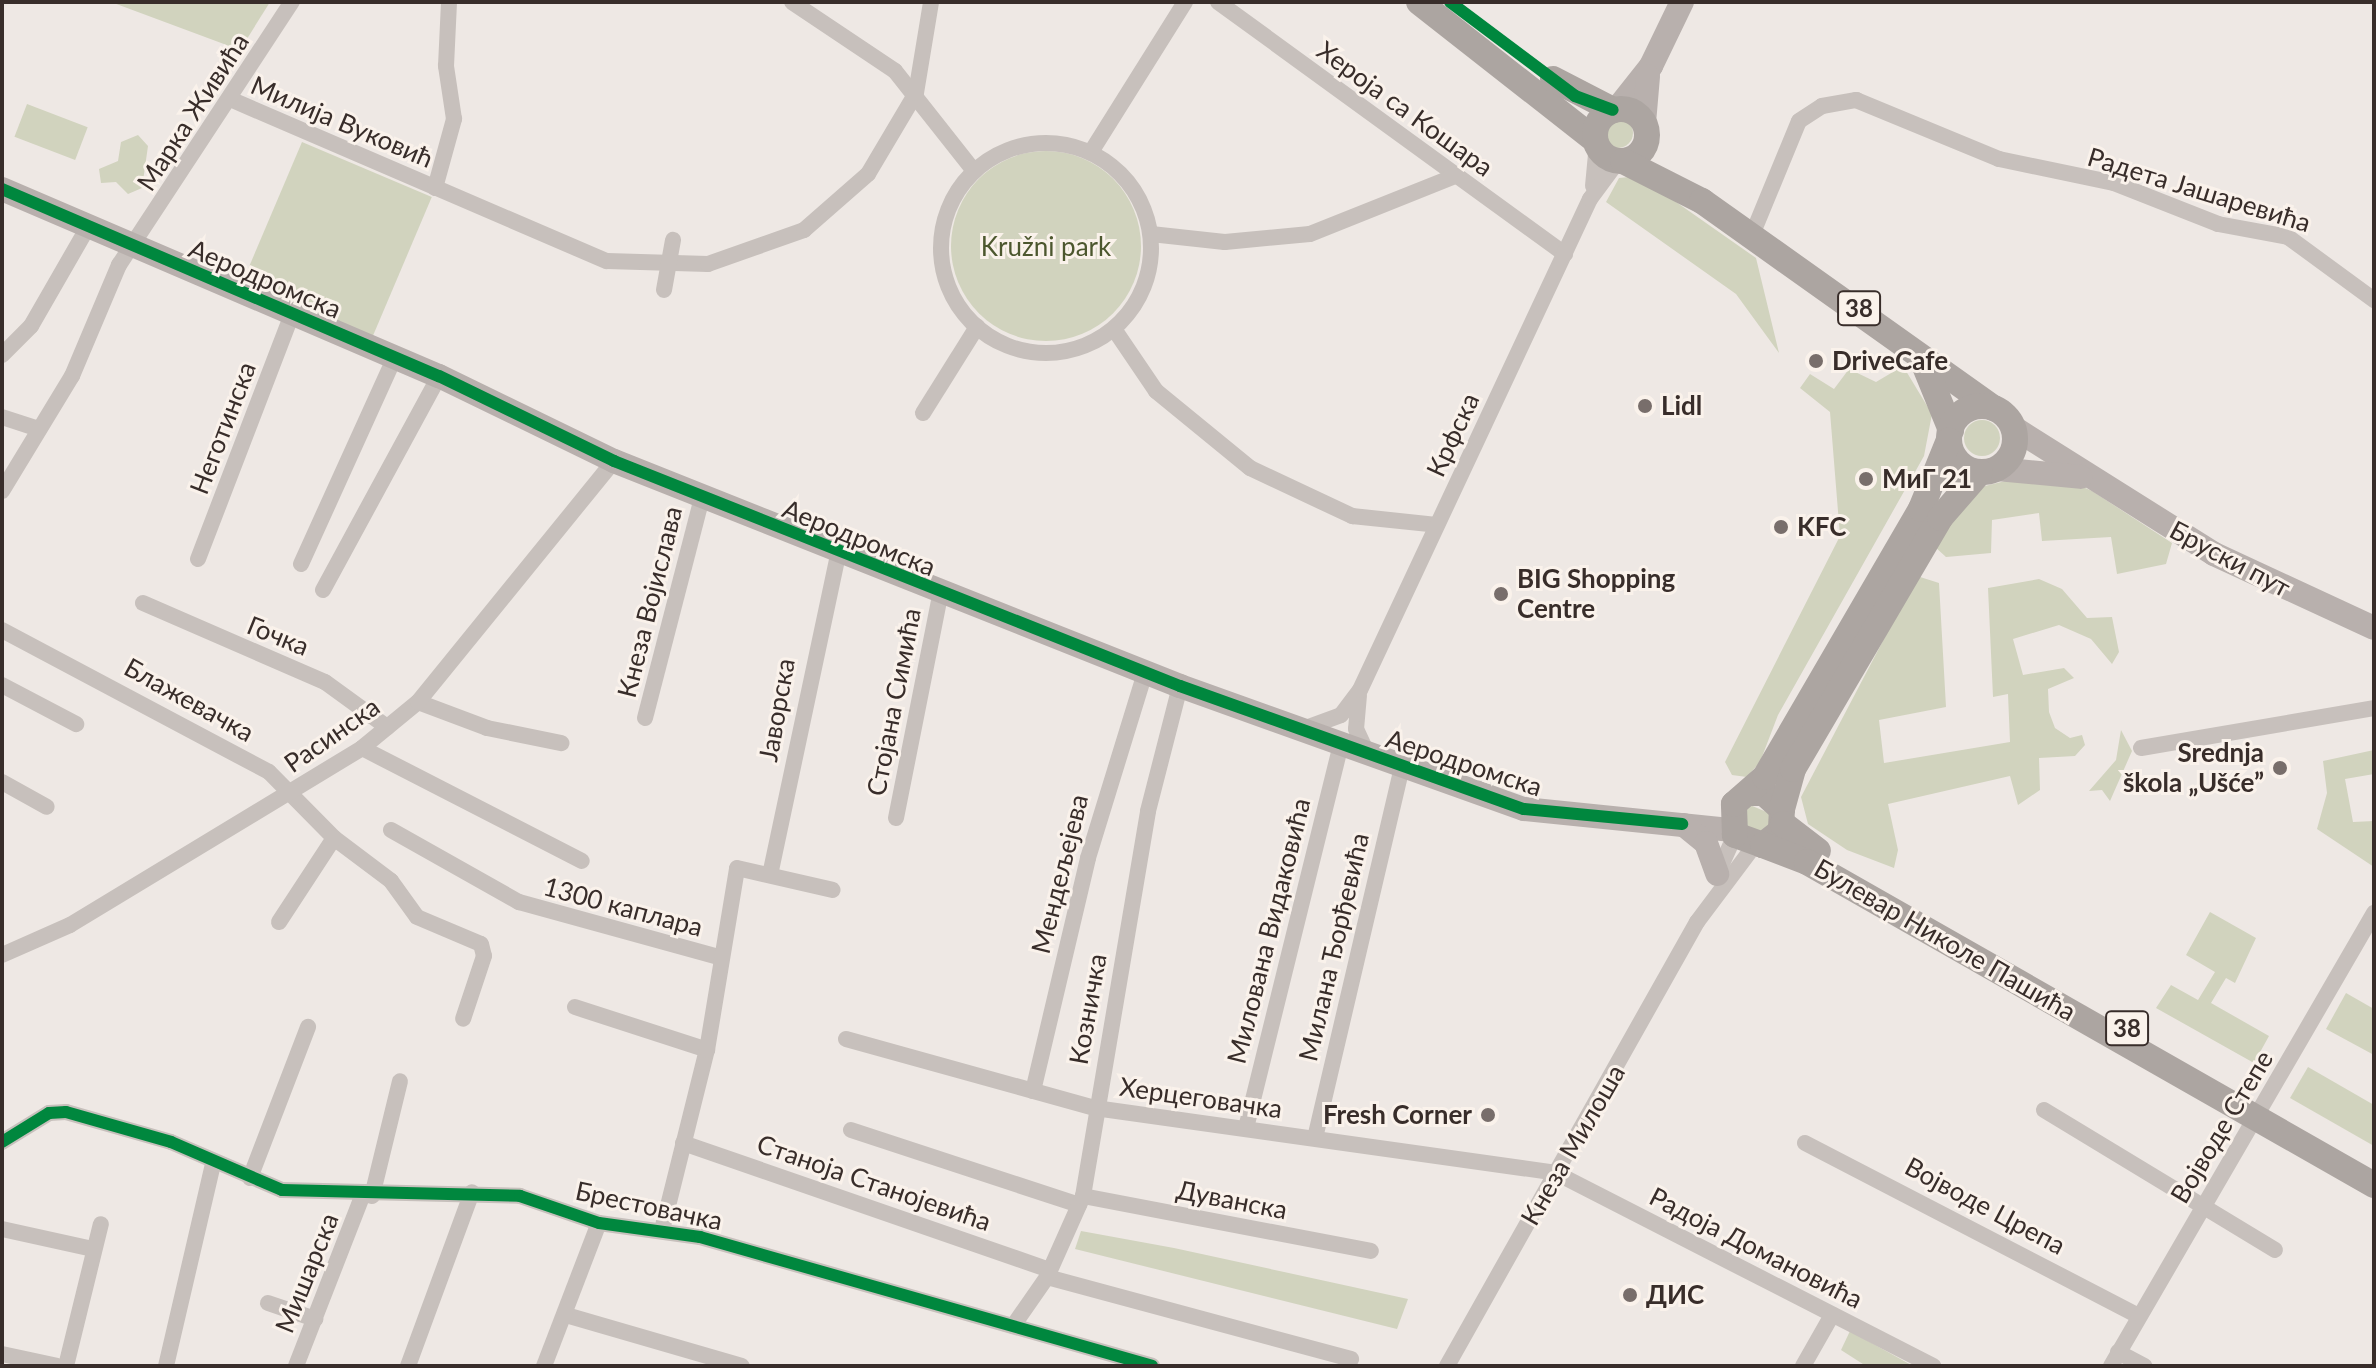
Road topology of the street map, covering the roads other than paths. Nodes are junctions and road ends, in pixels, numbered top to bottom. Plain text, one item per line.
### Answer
1 (292, 2) edge
2 (449, 2) edge
3 (792, 2) edge
4 (931, 2) edge
5 (1185, 2) edge
6 (1218, 2) edge
7 (1419, 2) edge
8 (1450, 2) edge
9 (1682, 2) edge
10 (1651, 66) junction
11 (916, 93) junction
12 (230, 99) junction
13 (1615, 110) junction
14 (1646, 131) junction
15 (1596, 142) junction
16 (1091, 152) junction
17 (1620, 161) junction
18 (974, 171) junction
19 (1455, 176) junction
20 (435, 188) junction
21 (2, 189) edge
22 (1590, 199) junction
23 (1702, 201) junction
24 (88, 227) junction
25 (1151, 234) junction
26 (1752, 235) junction
27 (673, 240) dead end
28 (133, 247) junction
29 (1565, 254) junction
30 (670, 266) junction
31 (664, 290) dead end
32 (2374, 300) edge
33 (292, 314) junction
34 (977, 327) junction
35 (1114, 329) junction
36 (1915, 347) junction
37 (2, 355) edge
38 (395, 357) junction
39 (439, 376) junction
40 (1993, 408) junction
41 (923, 413) dead end
42 (2, 417) edge
43 (2014, 428) junction
44 (39, 429) junction
45 (1950, 435) junction
46 (614, 461) junction
47 (1988, 471) junction
48 (2091, 479) junction
49 (2, 491) edge
50 (702, 498) junction
51 (1437, 525) junction
52 (838, 555) junction
53 (198, 559) dead end
54 (301, 564) dead end
55 (323, 590) dead end
56 (940, 595) junction
57 (143, 603) dead end
58 (2374, 628) edge
59 (2, 630) edge
60 (1145, 673) junction
61 (2, 685) edge
62 (1180, 686) junction
63 (1360, 690) junction
64 (418, 702) junction
65 (2374, 708) edge
66 (645, 718) dead end
67 (76, 724) dead end
68 (387, 727) junction
69 (1298, 729) junction
70 (561, 743) dead end
71 (1341, 745) junction
72 (362, 748) junction
73 (2141, 748) dead end
74 (1368, 755) junction
75 (1402, 768) junction
76 (1789, 778) junction
77 (2, 782) edge
78 (291, 793) junction
79 (47, 807) dead end
80 (1783, 816) junction
81 (896, 818) dead end
82 (1682, 824) junction
83 (1744, 826) junction
84 (391, 830) dead end
85 (334, 838) junction
86 (1814, 848) junction
87 (582, 861) dead end
88 (1717, 874) junction
89 (770, 875) junction
90 (833, 890) dead end
91 (2374, 913) edge
92 (279, 922) dead end
93 (1697, 922) junction
94 (2, 955) edge
95 (719, 957) junction
96 (575, 1007) dead end
97 (463, 1019) dead end
98 (308, 1027) dead end
99 (846, 1039) dead end
100 (707, 1050) junction
101 (400, 1081) dead end
102 (1033, 1091) junction
103 (1095, 1108) junction
104 (2044, 1110) dead end
105 (2260, 1112) junction
106 (1246, 1128) junction
107 (851, 1130) dead end
108 (1315, 1138) junction
109 (2, 1142) edge
110 (683, 1143) junction
111 (1805, 1143) dead end
112 (213, 1164) junction
113 (2374, 1169) edge
114 (1556, 1173) junction
115 (250, 1178) junction
116 (2374, 1185) edge
117 (472, 1192) junction
118 (367, 1196) junction
119 (1081, 1200) junction
120 (2202, 1208) junction
121 (599, 1223) junction
122 (101, 1224) dead end
123 (2, 1229) edge
124 (662, 1230) junction
125 (93, 1249) junction
126 (2275, 1250) dead end
127 (1371, 1251) dead end
128 (1048, 1274) junction
129 (268, 1303) dead end
130 (566, 1315) junction
131 (1832, 1315) junction
132 (2139, 1316) junction
133 (315, 1319) junction
134 (1013, 1326) junction
135 (2, 1354) edge
136 (1351, 1359) dead end
137 (2114, 1359) edge
138 (1449, 1365) edge
139 (57, 1366) edge
140 (66, 1366) edge
141 (166, 1366) edge
142 (296, 1366) edge
143 (408, 1366) edge
144 (544, 1366) edge
145 (742, 1366) edge
146 (1152, 1366) edge
147 (1803, 1366) edge
148 (1933, 1366) edge
149 (2144, 1366) edge

1 - 12 street, Марка Живића
2 - 20 street, Милија Вуковић
3 - 11 street
4 - 11 street, Милија Вуковић
5 - 16 street
6 - 19 street, Хероја са Кошара
7 - 15 main road, 38
8 - 13 main road, 38
9 - 10 street
10 - 13 street
10 - 14 street
11 - 18 street
11 - 30 street, Милија Вуковић
12 - 20 street, Милија Вуковић
12 - 28 street, Марка Живића
13 - 14 main road, 38
13 - 15 main road
14 - 17 main road
14 - 23 main road, 38
15 - 17 main road, 38
15 - 22 street, Крфска
16 - 18 street
16 - 25 street
17 - 22 street, Крфска
17 - 23 main road, 38
18 - 34 street
19 - 25 street
19 - 29 street, Хероја са Кошара
20 - 30 street, Милија Вуковић
21 - 24 street, Аеродромска
22 - 29 street, Крфска
23 - 26 main road, 38
24 - 28 street, Аеродромска
24 - 37 street
25 - 35 street
26 - 32 street, Радета Јашаревића
26 - 36 main road, 38
27 - 30 street
28 - 33 street, Аеродромска
28 - 44 street, Марка Живића
29 - 51 street, Крфска
30 - 31 street
33 - 38 street, Аеродромска
33 - 53 street, Неготинска
34 - 35 street
34 - 41 street
35 - 51 street
36 - 40 main road, 38
36 - 45 main road
38 - 39 street, Аеродромска
38 - 54 street
39 - 46 street, Аеродромска
39 - 55 street
40 - 43 main road, 38
40 - 45 main road
42 - 44 street
43 - 47 main road
43 - 48 street, Бруски пут
44 - 49 street, Марка Живића
45 - 47 main road
45 - 83 main road, Кнеза Милоша
46 - 50 street, Аеродромска
46 - 64 street, Расинска
47 - 48 street, Бруски пут
47 - 76 main road
48 - 58 street, Бруски пут
50 - 52 street, Аеродромска
50 - 66 street, Кнеза Војислава
51 - 63 street, Крфска
52 - 56 street, Аеродромска
52 - 89 street, Јаворска
56 - 60 street, Аеродромска
56 - 81 street, Стојана Симића
57 - 68 street, Гочка
59 - 78 street, Блажевачка
60 - 62 street, Аеродромска
60 - 102 street, Мендељејева
61 - 67 street
62 - 69 street, Аеродромска
62 - 103 street, Козничка
63 - 69 street
63 - 74 street
64 - 68 street, Расинска
64 - 70 street
65 - 73 street
68 - 72 street, Расинска
69 - 71 street, Аеродромска
71 - 74 street, Аеродромска
71 - 106 street, Милована Видаковића
72 - 78 street, Расинска
72 - 87 street
74 - 75 street, Аеродромска
75 - 82 street, Аеродромска
75 - 108 street, Милана Ђорђевића
76 - 80 main road
76 - 86 main road
77 - 79 street
78 - 85 street, Блажевачка
78 - 94 street, Расинска
80 - 83 main road
80 - 83 main road, 38
80 - 86 main road, Булевар Николе Пашића / 38
82 - 83 street, Аеродромска
82 - 88 street
83 - 88 street, Кнеза Милоша
83 - 93 street, Кнеза Милоша
83 - 105 main road, Булевар Николе Пашића / 38
84 - 95 street, 1300 каплара
85 - 92 street
85 - 97 street, Блажевачка
86 - 105 main road, Булевар Николе Пашића / 38
88 - 93 street, Кнеза Милоша
89 - 90 street
89 - 95 street
91 - 105 street, Војводе Степе
93 - 114 street, Кнеза Милоша
95 - 100 street
96 - 100 street
98 - 115 street
99 - 102 street, Херцеговачка
100 - 110 street
101 - 118 street
102 - 103 street, Херцеговачка
103 - 106 street, Херцеговачка
103 - 119 street, Козничка
104 - 120 street
105 - 113 main road, Булевар Николе Пашића / 38
105 - 116 main road, Булевар Николе Пашића / 38
105 - 120 street, Војводе Степе
106 - 108 street, Херцеговачка
107 - 119 street, Дуванска
108 - 114 street, Херцеговачка
109 - 112 street, Брестовачка
110 - 124 street
110 - 128 street, Станоја Станојевића
111 - 132 street, Војводе Црепа
112 - 115 street, Брестовачка
112 - 141 street
114 - 131 street, Радоја Домановића
114 - 138 street, Кнеза Милоша
115 - 118 street, Брестовачка
117 - 118 street, Брестовачка
117 - 121 street, Брестовачка
117 - 143 street
118 - 133 street, Мишарска
119 - 127 street, Дуванска
119 - 128 street, Козничка
120 - 126 street
120 - 132 street, Војводе Степе
121 - 124 street, Брестовачка
121 - 130 street
122 - 125 street
123 - 125 street
124 - 134 street, Брестовачка
125 - 140 street
128 - 134 street, Козничка
128 - 136 street, Станоја Станојевића
129 - 133 street
130 - 144 street
130 - 145 street
131 - 147 street
131 - 148 street, Радоја Домановића
132 - 137 street, Војводе Степе
133 - 142 street, Мишарска
134 - 146 street, Брестовачка
135 - 139 street
137 - 149 street

